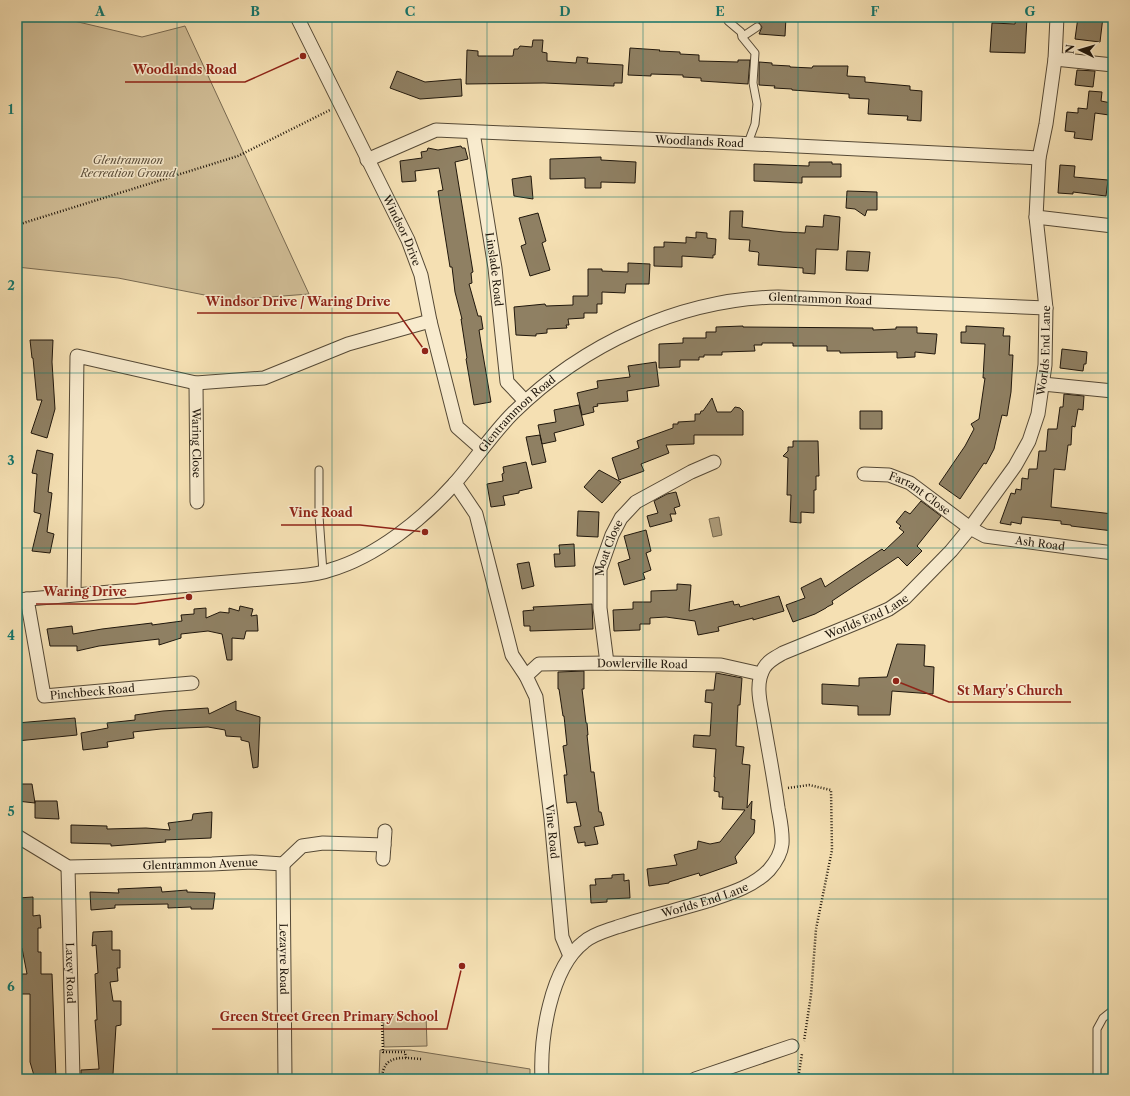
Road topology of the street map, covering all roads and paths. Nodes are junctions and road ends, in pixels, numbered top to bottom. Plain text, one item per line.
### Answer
1 (297, 17) edge
2 (1057, 17) edge
3 (728, 21) dead end
4 (756, 27) dead end
5 (742, 37) junction
6 (1055, 59) junction
7 (1113, 65) edge
8 (341, 104) junction
9 (473, 132) junction
10 (748, 143) junction
11 (1039, 158) junction
12 (367, 160) junction
13 (1036, 217) junction
14 (17, 225) edge
15 (1113, 226) edge
16 (1046, 308) junction
17 (430, 321) junction
18 (196, 383) junction
19 (1043, 384) junction
20 (1113, 391) edge
21 (525, 401) junction
22 (482, 449) junction
23 (714, 462) dead end
24 (318, 470) dead end
25 (864, 474) dead end
26 (455, 483) junction
27 (196, 502) dead end
28 (970, 528) junction
29 (1113, 553) edge
30 (323, 572) junction
31 (74, 594) junction
32 (22, 599) edge
33 (607, 663) junction
34 (761, 674) junction
35 (526, 676) junction
36 (192, 683) dead end
37 (776, 790) junction
38 (385, 831) dead end
39 (17, 836) edge
40 (384, 844) junction
41 (383, 859) dead end
42 (282, 864) junction
43 (68, 867) junction
44 (570, 956) junction
45 (1113, 1010) edge
46 (382, 1019) dead end
47 (792, 1046) dead end
48 (406, 1058) junction
49 (422, 1059) dead end
50 (74, 1079) edge
51 (285, 1079) edge
52 (382, 1079) edge
53 (542, 1079) edge
54 (695, 1079) edge
55 (798, 1079) edge
56 (1097, 1079) edge

1 - 8 street, Windsor Drive
2 - 6 street, Worlds End Lane
3 - 5 lane
4 - 5 lane
5 - 10 lane
6 - 7 street
6 - 11 street, Worlds End Lane
8 - 12 street, Windsor Drive
8 - 14 path
9 - 10 street, Woodlands Road
9 - 12 street, Woodlands Road
9 - 21 street, Linslade Road
10 - 11 street, Woodlands Road
11 - 13 street, Worlds End Lane
12 - 17 street, Windsor Drive
13 - 15 street
13 - 16 street, Worlds End Lane
16 - 19 street, Worlds End Lane
16 - 21 street, Glentrammon Road
17 - 18 street
17 - 22 street, Windsor Drive
18 - 27 street, Waring Close
18 - 31 street
19 - 20 street
19 - 28 street, Worlds End Lane
21 - 22 street, Glentrammon Road
22 - 26 street, Glentrammon Road
23 - 33 street, Moat Close
24 - 30 lane
25 - 28 street, Farrant Close
26 - 30 street, Glentrammon Road
26 - 35 street, Vine Road
28 - 29 street, Ash Road
28 - 34 street, Worlds End Lane
30 - 31 street, Glentrammon Road
31 - 32 street, Glentrammon Road
32 - 36 street, Pinchbeck Road
33 - 34 street, Dowlerville Road
33 - 35 street, Dowlerville Road
34 - 37 street, Worlds End Lane
35 - 44 street, Vine Road
37 - 44 street, Worlds End Lane
37 - 55 path
38 - 40 street
39 - 43 street
40 - 41 street
40 - 42 street
42 - 43 street, Glentrammon Avenue
42 - 51 street, Lezayre Road
43 - 50 street, Laxey Road
44 - 53 street, Worlds End Lane
45 - 56 lane
46 - 48 path
47 - 54 street
48 - 49 path
48 - 52 path

